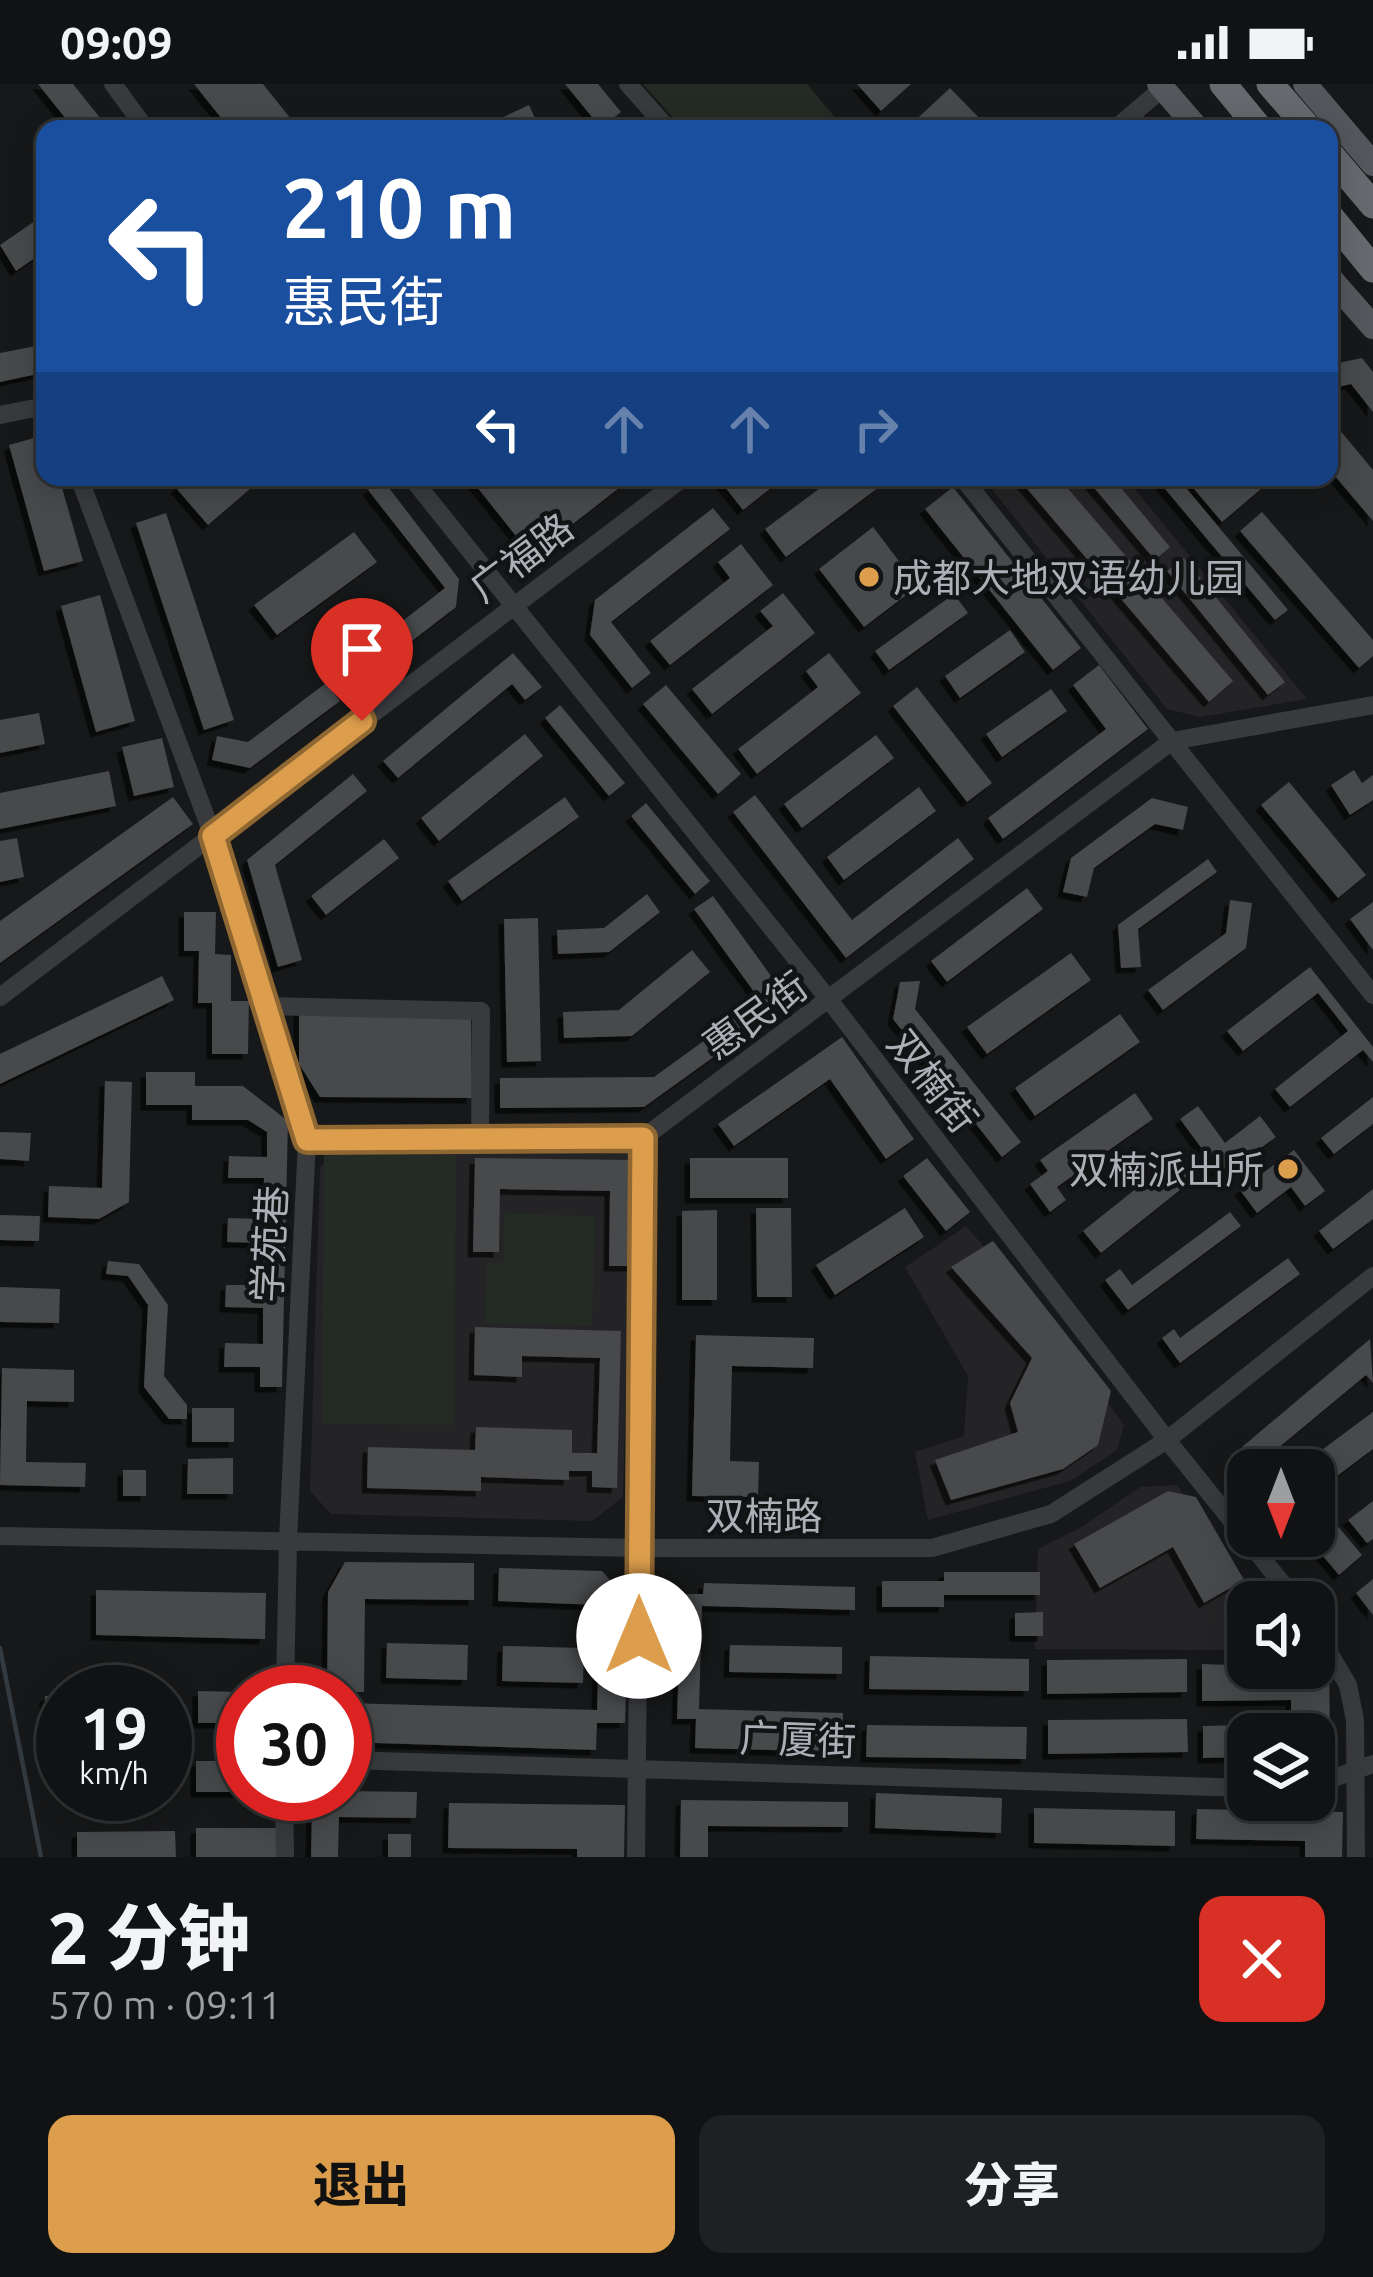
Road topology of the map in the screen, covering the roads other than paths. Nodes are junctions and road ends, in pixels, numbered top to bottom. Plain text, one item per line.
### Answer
1 (113, 84) edge
2 (628, 84) edge
3 (1223, 84) edge
4 (1270, 84) edge
5 (1305, 84) edge
6 (1165, 85) edge
7 (139, 120) edge
8 (660, 120) edge
9 (1125, 120) edge
10 (1191, 120) edge
11 (1253, 120) edge
12 (1301, 120) edge
13 (1336, 120) edge
14 (1338, 123) edge
15 (1338, 164) edge
16 (1373, 164) edge
17 (1373, 205) edge
18 (1338, 226) edge
19 (1373, 269) edge
20 (1338, 287) edge
21 (1373, 327) edge
22 (36, 408) edge
23 (0, 415) edge
24 (82, 486) edge
25 (418, 486) edge
26 (672, 486) edge
27 (969, 486) edge
28 (510, 605) junction
29 (1373, 705) edge
30 (1172, 741) junction
31 (213, 836) junction
32 (1373, 995) edge
33 (0, 997) edge
34 (830, 1001) junction
35 (266, 1006) junction
36 (643, 1138) junction
37 (480, 1139) junction
38 (307, 1140) junction
39 (1373, 1276) edge
40 (1167, 1440) junction
41 (5, 1536) edge
42 (288, 1540) junction
43 (640, 1548) junction
44 (1280, 1581) edge
45 (1335, 1663) edge
46 (286, 1665) edge
47 (372, 1761) edge
48 (1373, 1764) edge
49 (638, 1767) junction
50 (1353, 1772) junction
51 (1335, 1778) edge
52 (1227, 1787) edge
53 (284, 1821) edge
54 (285, 1857) edge
55 (637, 1857) edge
56 (1356, 1857) edge

1 - 7 street
2 - 8 street
3 - 11 highway
4 - 12 highway
5 - 13 main road
6 - 9 street
6 - 10 main road
14 - 16 main road
15 - 17 highway
18 - 19 highway
20 - 21 main road
22 - 23 street
24 - 31 street, 学苑巷
25 - 28 street, 双楠街
26 - 28 street, 广福路
27 - 30 street
28 - 31 street, 广福路
28 - 34 street, 双楠街
29 - 30 street
30 - 32 street
30 - 34 street, 惠民街
31 - 33 street, 广福路
31 - 35 street, 学苑巷
34 - 36 street, 惠民街
34 - 40 street, 双楠街
35 - 37 street
35 - 38 street, 学苑巷
36 - 37 street
36 - 43 street
37 - 38 street
38 - 42 street, 学苑巷
39 - 40 street, 双楠路
40 - 43 street, 双楠路
40 - 44 street, 双楠街
41 - 42 street, 双楠路
42 - 43 street, 双楠路
42 - 46 street, 学苑巷
43 - 49 street
45 - 50 street
47 - 49 street, 广厦街
48 - 50 street
49 - 52 street, 广厦街
49 - 55 street
50 - 51 street
50 - 56 street
53 - 54 street

